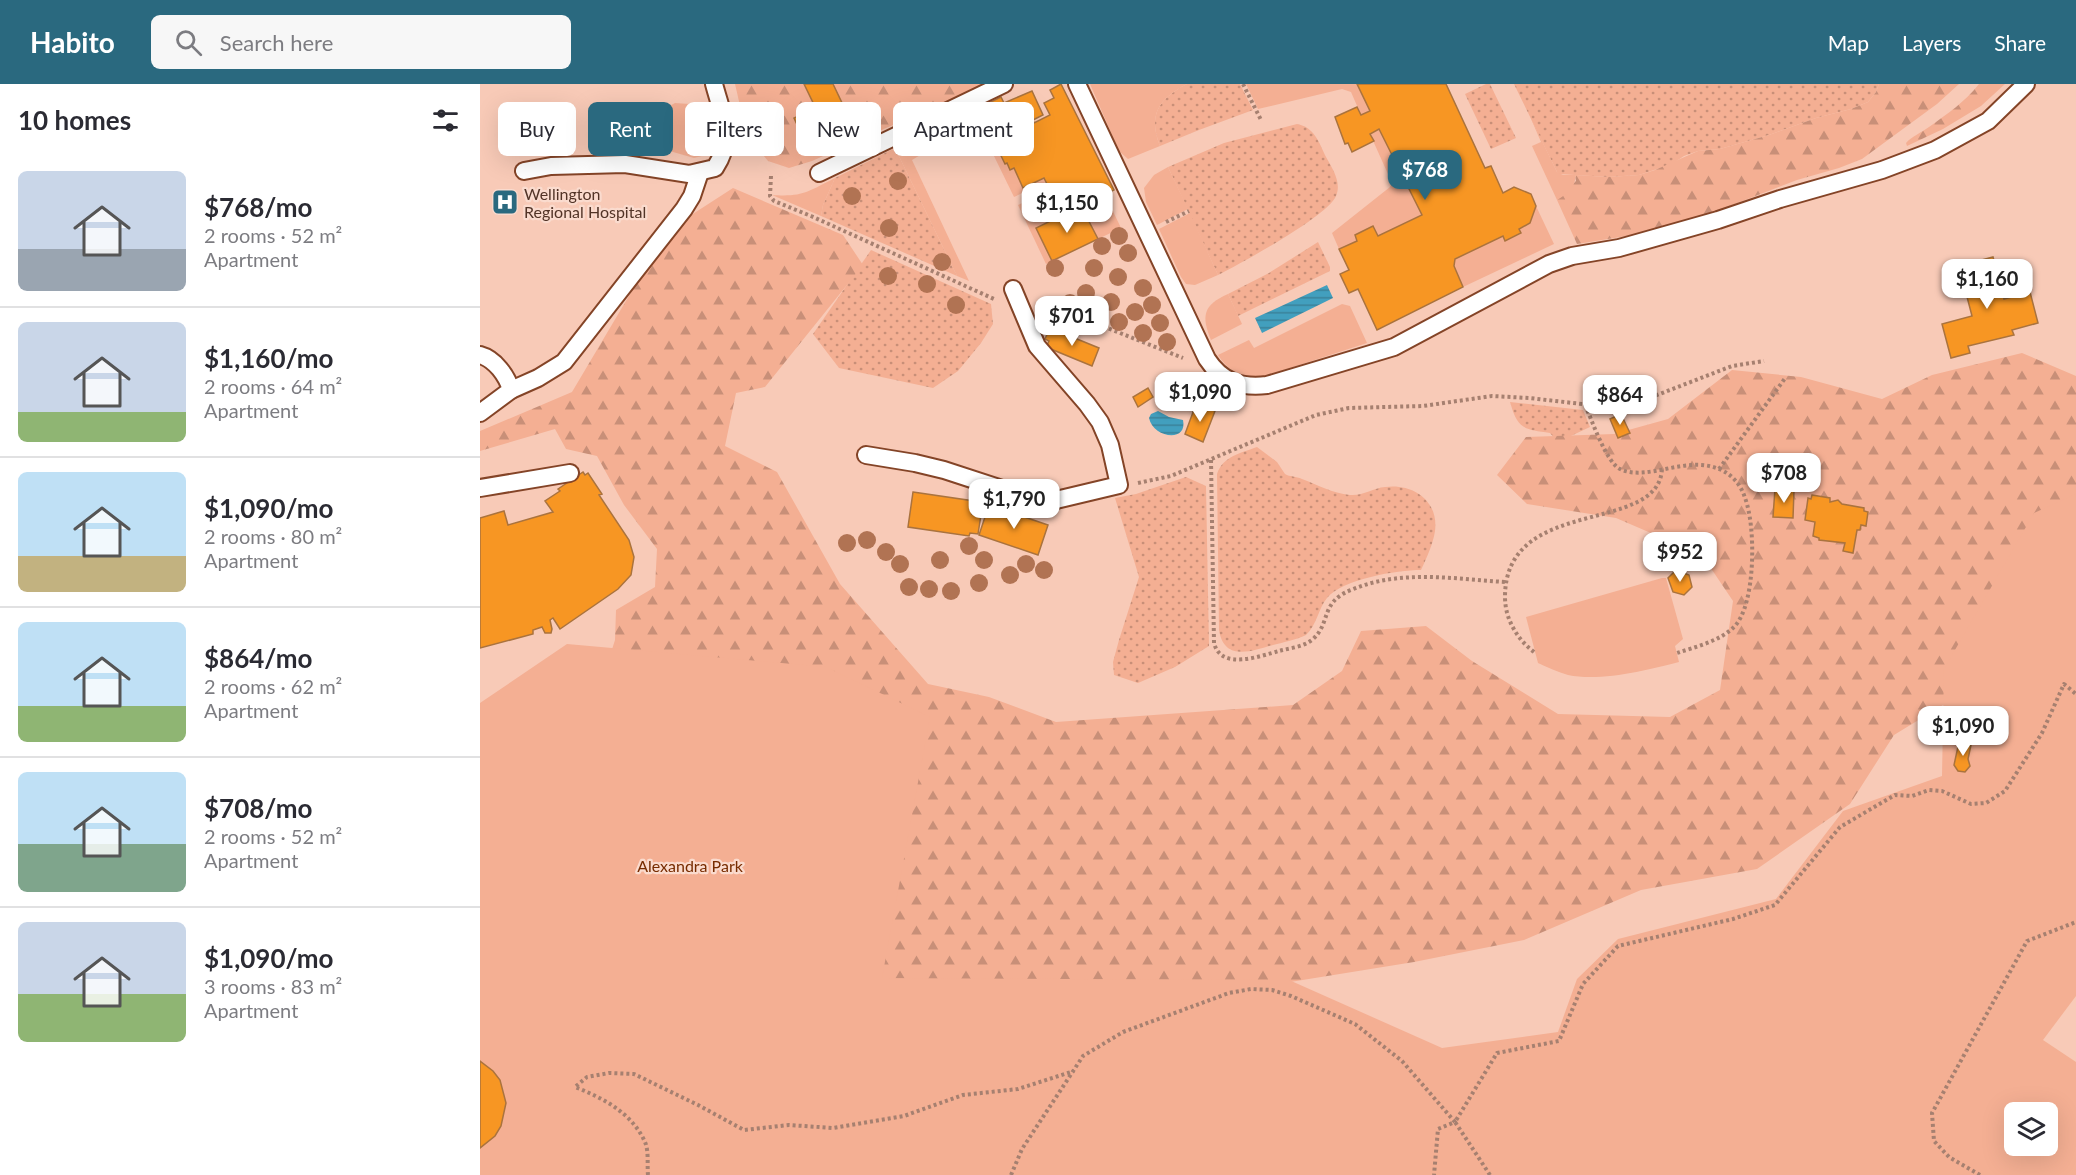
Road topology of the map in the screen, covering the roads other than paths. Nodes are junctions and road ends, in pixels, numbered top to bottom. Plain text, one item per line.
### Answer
1 (714, 84) edge
2 (1004, 84) edge
3 (1077, 84) edge
4 (2026, 84) edge
5 (524, 171) dead end
6 (700, 172) junction
7 (819, 173) dead end
8 (1015, 295) road end
9 (480, 355) edge
10 (511, 390) junction
11 (480, 413) edge
12 (866, 455) dead end
13 (570, 473) dead end
14 (480, 488) edge

1 - 6 lane
2 - 7 lane
3 - 4 lane
5 - 6 lane
6 - 10 lane
8 - 12 lane
9 - 10 lane
10 - 11 lane
13 - 14 lane

